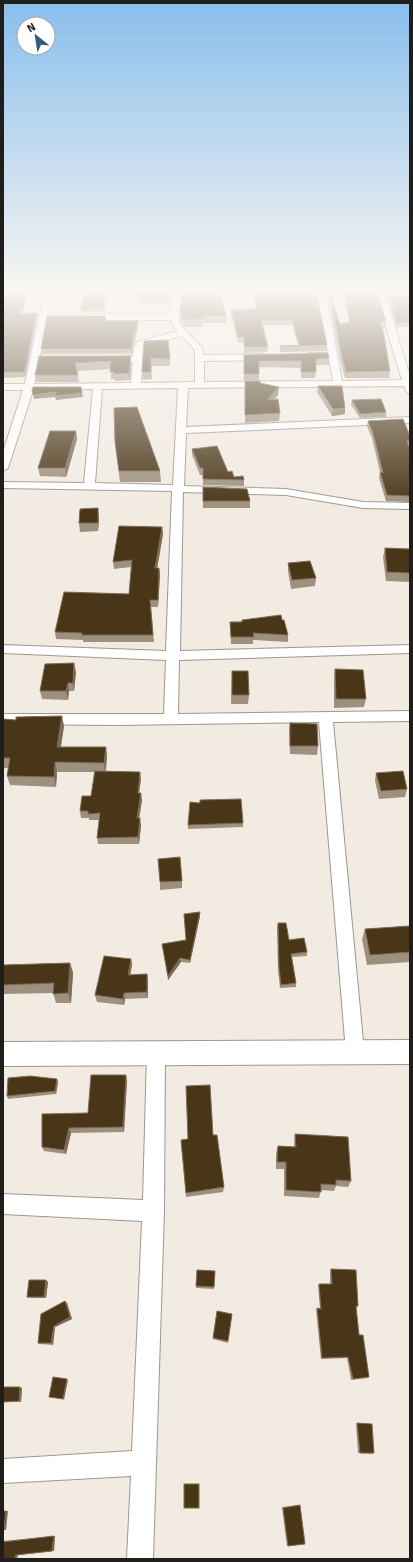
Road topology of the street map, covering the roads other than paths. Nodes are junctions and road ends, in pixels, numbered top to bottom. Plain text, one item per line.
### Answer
1 (37, 364) edge
2 (138, 364) edge
3 (200, 364) edge
4 (335, 364) edge
5 (402, 364) edge
6 (338, 384) junction
7 (409, 385) edge
8 (98, 386) junction
9 (136, 386) junction
10 (182, 386) junction
11 (199, 386) junction
12 (3, 387) edge
13 (29, 387) junction
14 (410, 420) edge
15 (181, 430) junction
16 (3, 468) edge
17 (3, 486) edge
18 (89, 487) junction
19 (178, 488) junction
20 (410, 506) edge
21 (410, 649) edge
22 (3, 650) edge
23 (173, 656) junction
24 (410, 716) edge
25 (326, 718) junction
26 (3, 719) edge
27 (171, 719) junction
28 (355, 1052) junction
29 (410, 1052) edge
30 (156, 1053) junction
31 (3, 1054) edge
32 (3, 1204) edge
33 (153, 1211) junction
34 (144, 1463) junction
35 (3, 1471) edge
36 (140, 1559) edge

1 - 13 street
2 - 9 street
3 - 11 street
4 - 6 street
5 - 7 street
6 - 7 street
6 - 11 street
8 - 9 street
8 - 13 street
8 - 18 street
9 - 10 street
10 - 11 street
10 - 15 street
12 - 13 street
13 - 16 street
14 - 15 street
15 - 19 street
17 - 18 street
18 - 19 street
19 - 20 street
19 - 23 street
21 - 23 street
22 - 23 street
23 - 27 street
24 - 25 street
25 - 27 street
25 - 28 street
26 - 27 street
28 - 29 street
28 - 30 street
30 - 31 street
30 - 33 street
32 - 33 street
33 - 34 street
34 - 35 street
34 - 36 street

